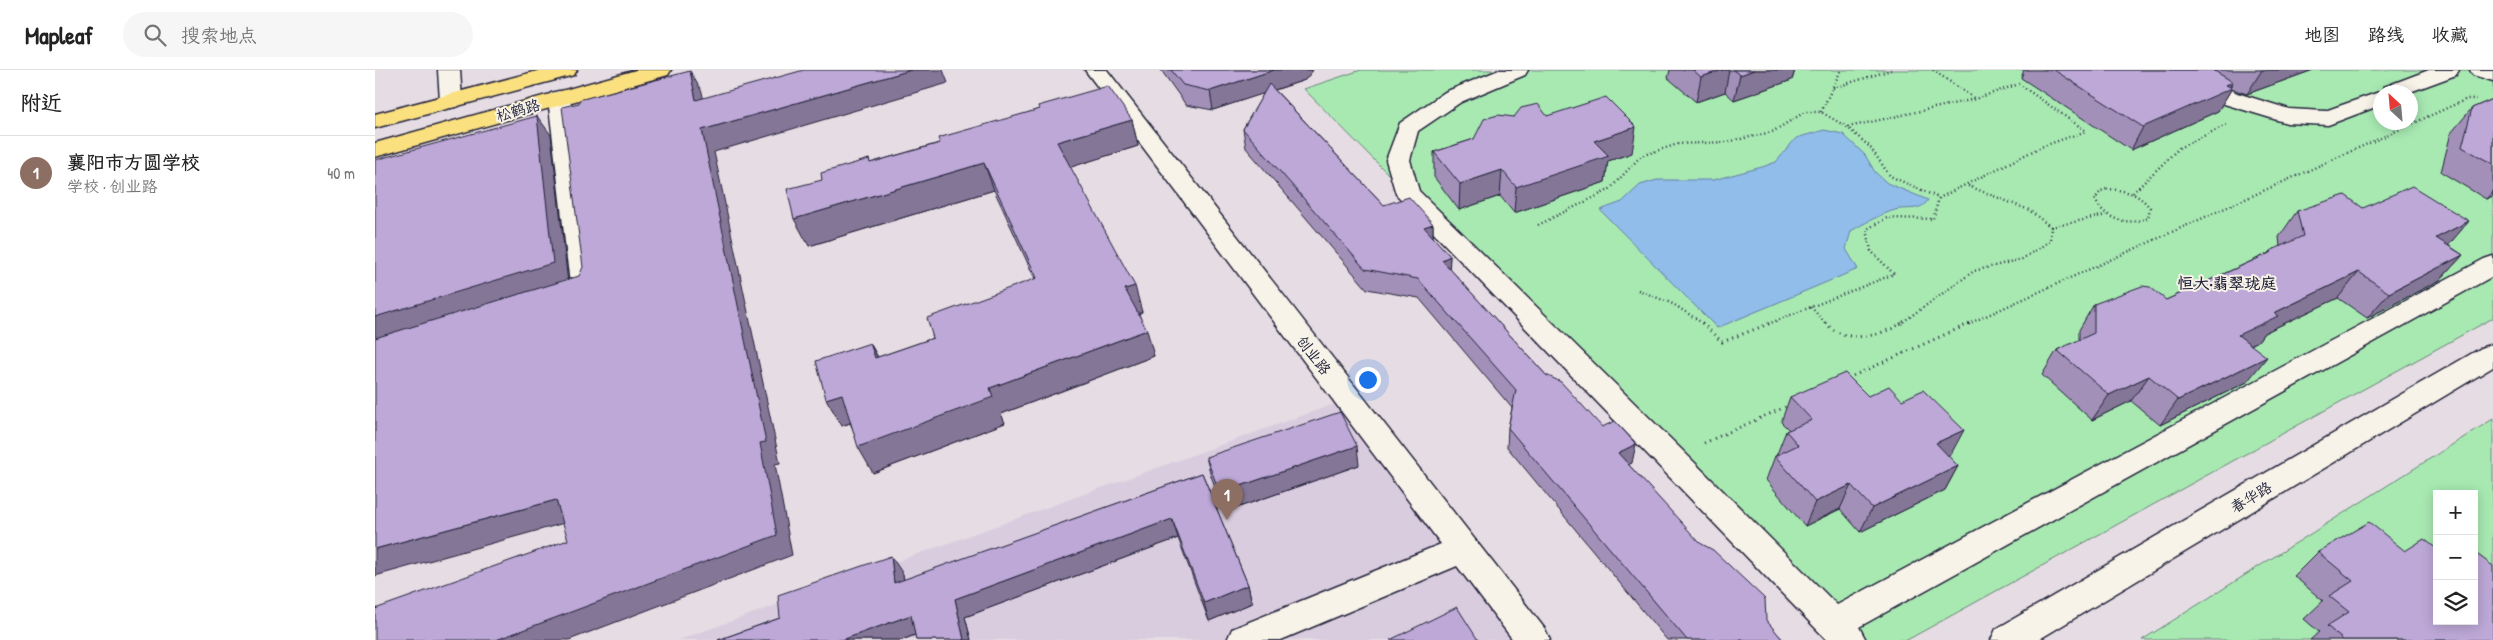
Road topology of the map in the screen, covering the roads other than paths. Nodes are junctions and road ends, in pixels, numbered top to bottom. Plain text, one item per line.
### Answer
1 (449, 70) edge
2 (566, 70) edge
3 (661, 70) edge
4 (1096, 70) edge
5 (1517, 70) edge
6 (2182, 70) edge
7 (2447, 70) edge
8 (2481, 70) edge
9 (2493, 75) edge
10 (2410, 85) edge
11 (559, 98) junction
12 (2373, 100) edge
13 (451, 101) junction
14 (375, 121) edge
15 (375, 150) edge
16 (2493, 265) edge
17 (546, 301) edge
18 (2493, 354) edge
19 (1464, 550) junction
20 (1841, 632) edge
21 (1244, 640) edge
22 (1533, 640) edge
23 (2008, 640) edge

1 - 13 street
2 - 13 main road, 松鹤路
3 - 11 main road, 松鹤路
4 - 19 street, 创业路
5 - 20 street
6 - 12 street
7 - 10 street
8 - 9 street
11 - 15 main road, 松鹤路
11 - 17 street
13 - 14 main road, 松鹤路
16 - 20 street
18 - 23 street, 春华路
19 - 21 street
19 - 22 street, 创业路

